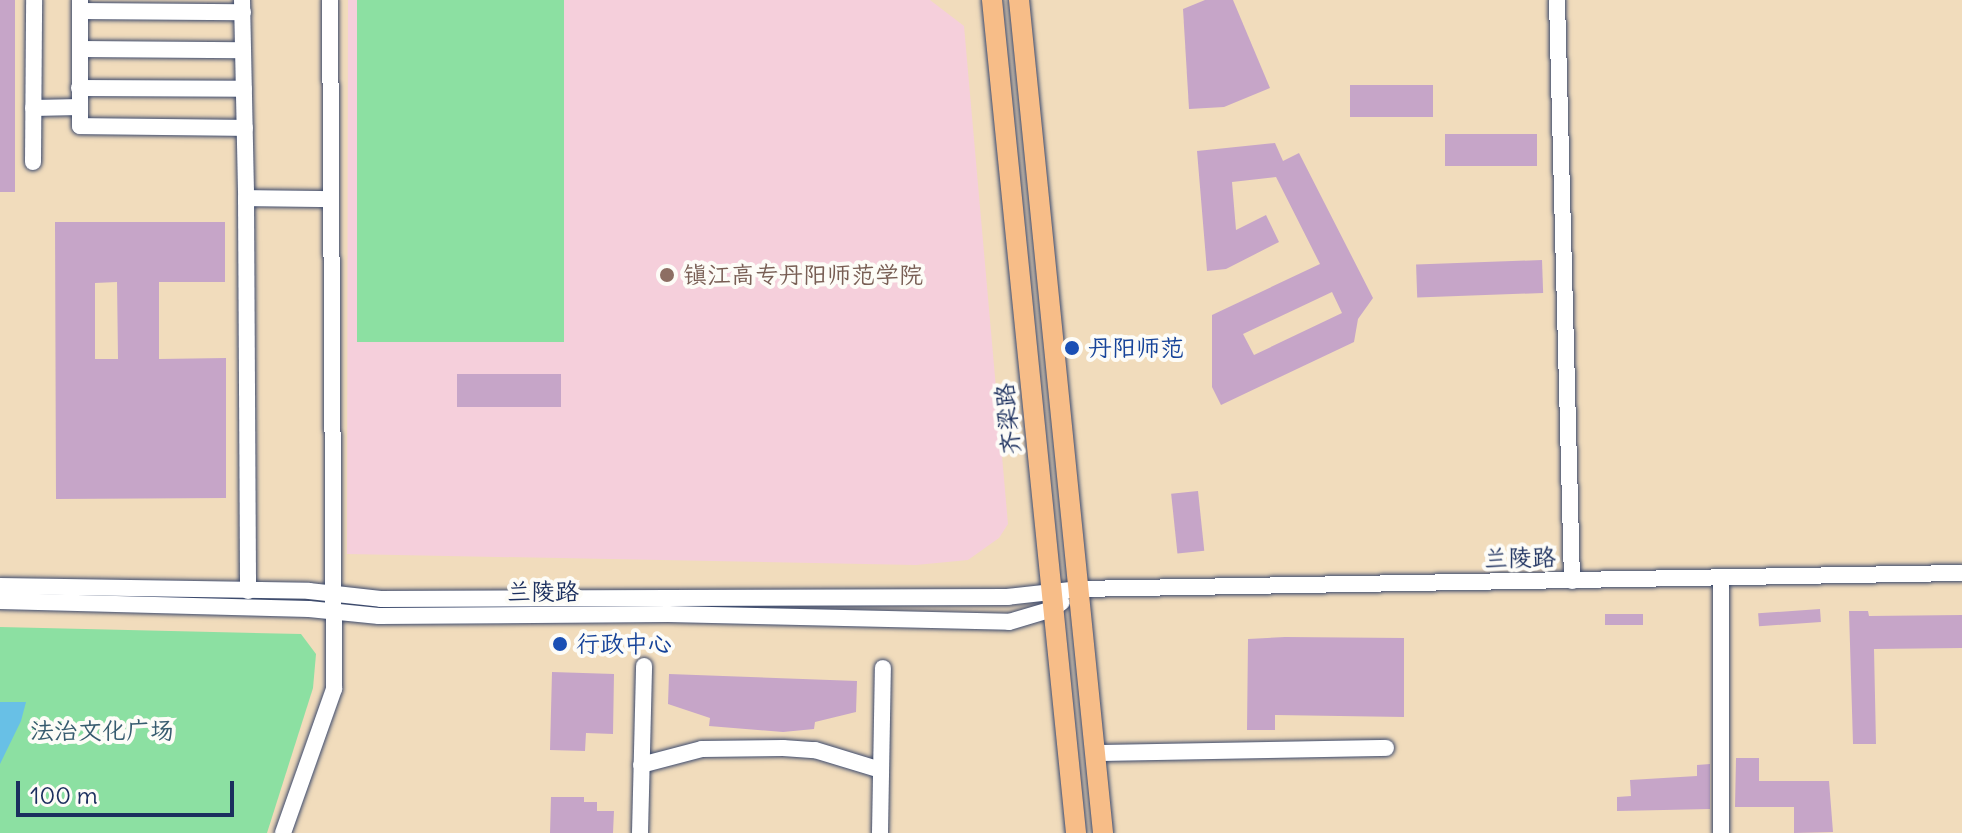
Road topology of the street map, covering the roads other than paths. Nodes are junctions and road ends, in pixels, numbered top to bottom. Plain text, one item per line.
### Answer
1 (34, 0) edge
2 (330, 0) edge
3 (992, 0) edge
4 (1019, 0) edge
5 (1557, 0) edge
6 (80, 6) edge
7 (242, 6) edge
8 (80, 49) junction
9 (243, 50) junction
10 (79, 88) junction
11 (244, 89) junction
12 (80, 107) junction
13 (33, 108) junction
14 (245, 128) junction
15 (33, 162) dead end
16 (246, 198) junction
17 (331, 199) junction
18 (1962, 573) edge
19 (1721, 578) junction
20 (1572, 581) junction
21 (0, 586) edge
22 (1078, 589) junction
23 (248, 591) junction
24 (1052, 600) junction
25 (0, 601) edge
26 (333, 603) junction
27 (644, 666) dead end
28 (883, 668) dead end
29 (1386, 748) dead end
30 (1095, 753) junction
31 (641, 765) junction
32 (881, 770) junction
33 (283, 833) edge
34 (640, 833) edge
35 (880, 833) edge
36 (1076, 833) edge
37 (1103, 833) edge
38 (1721, 833) edge

1 - 13 street
2 - 17 street
3 - 24 main road, 齐梁路
4 - 22 main road
5 - 20 street
6 - 7 street
6 - 8 street
7 - 9 street
8 - 9 street
8 - 10 street
9 - 11 street
10 - 11 street
10 - 12 street
11 - 14 street
12 - 13 street
12 - 14 street
13 - 15 street
14 - 16 street
16 - 17 street
16 - 23 street
17 - 26 street
18 - 19 street, 兰陵路
19 - 20 street, 兰陵路
19 - 38 street
20 - 22 street, 兰陵路
21 - 23 street, 兰陵路
22 - 24 street, 兰陵路
22 - 30 main road
23 - 26 street, 兰陵路
24 - 26 street, 兰陵路
24 - 26 street, 兰陵路
24 - 36 main road, 齐梁路
25 - 26 street, 兰陵路
26 - 33 street
27 - 31 street
28 - 32 street
29 - 30 street
30 - 37 main road
31 - 32 street
31 - 34 street
32 - 35 street

